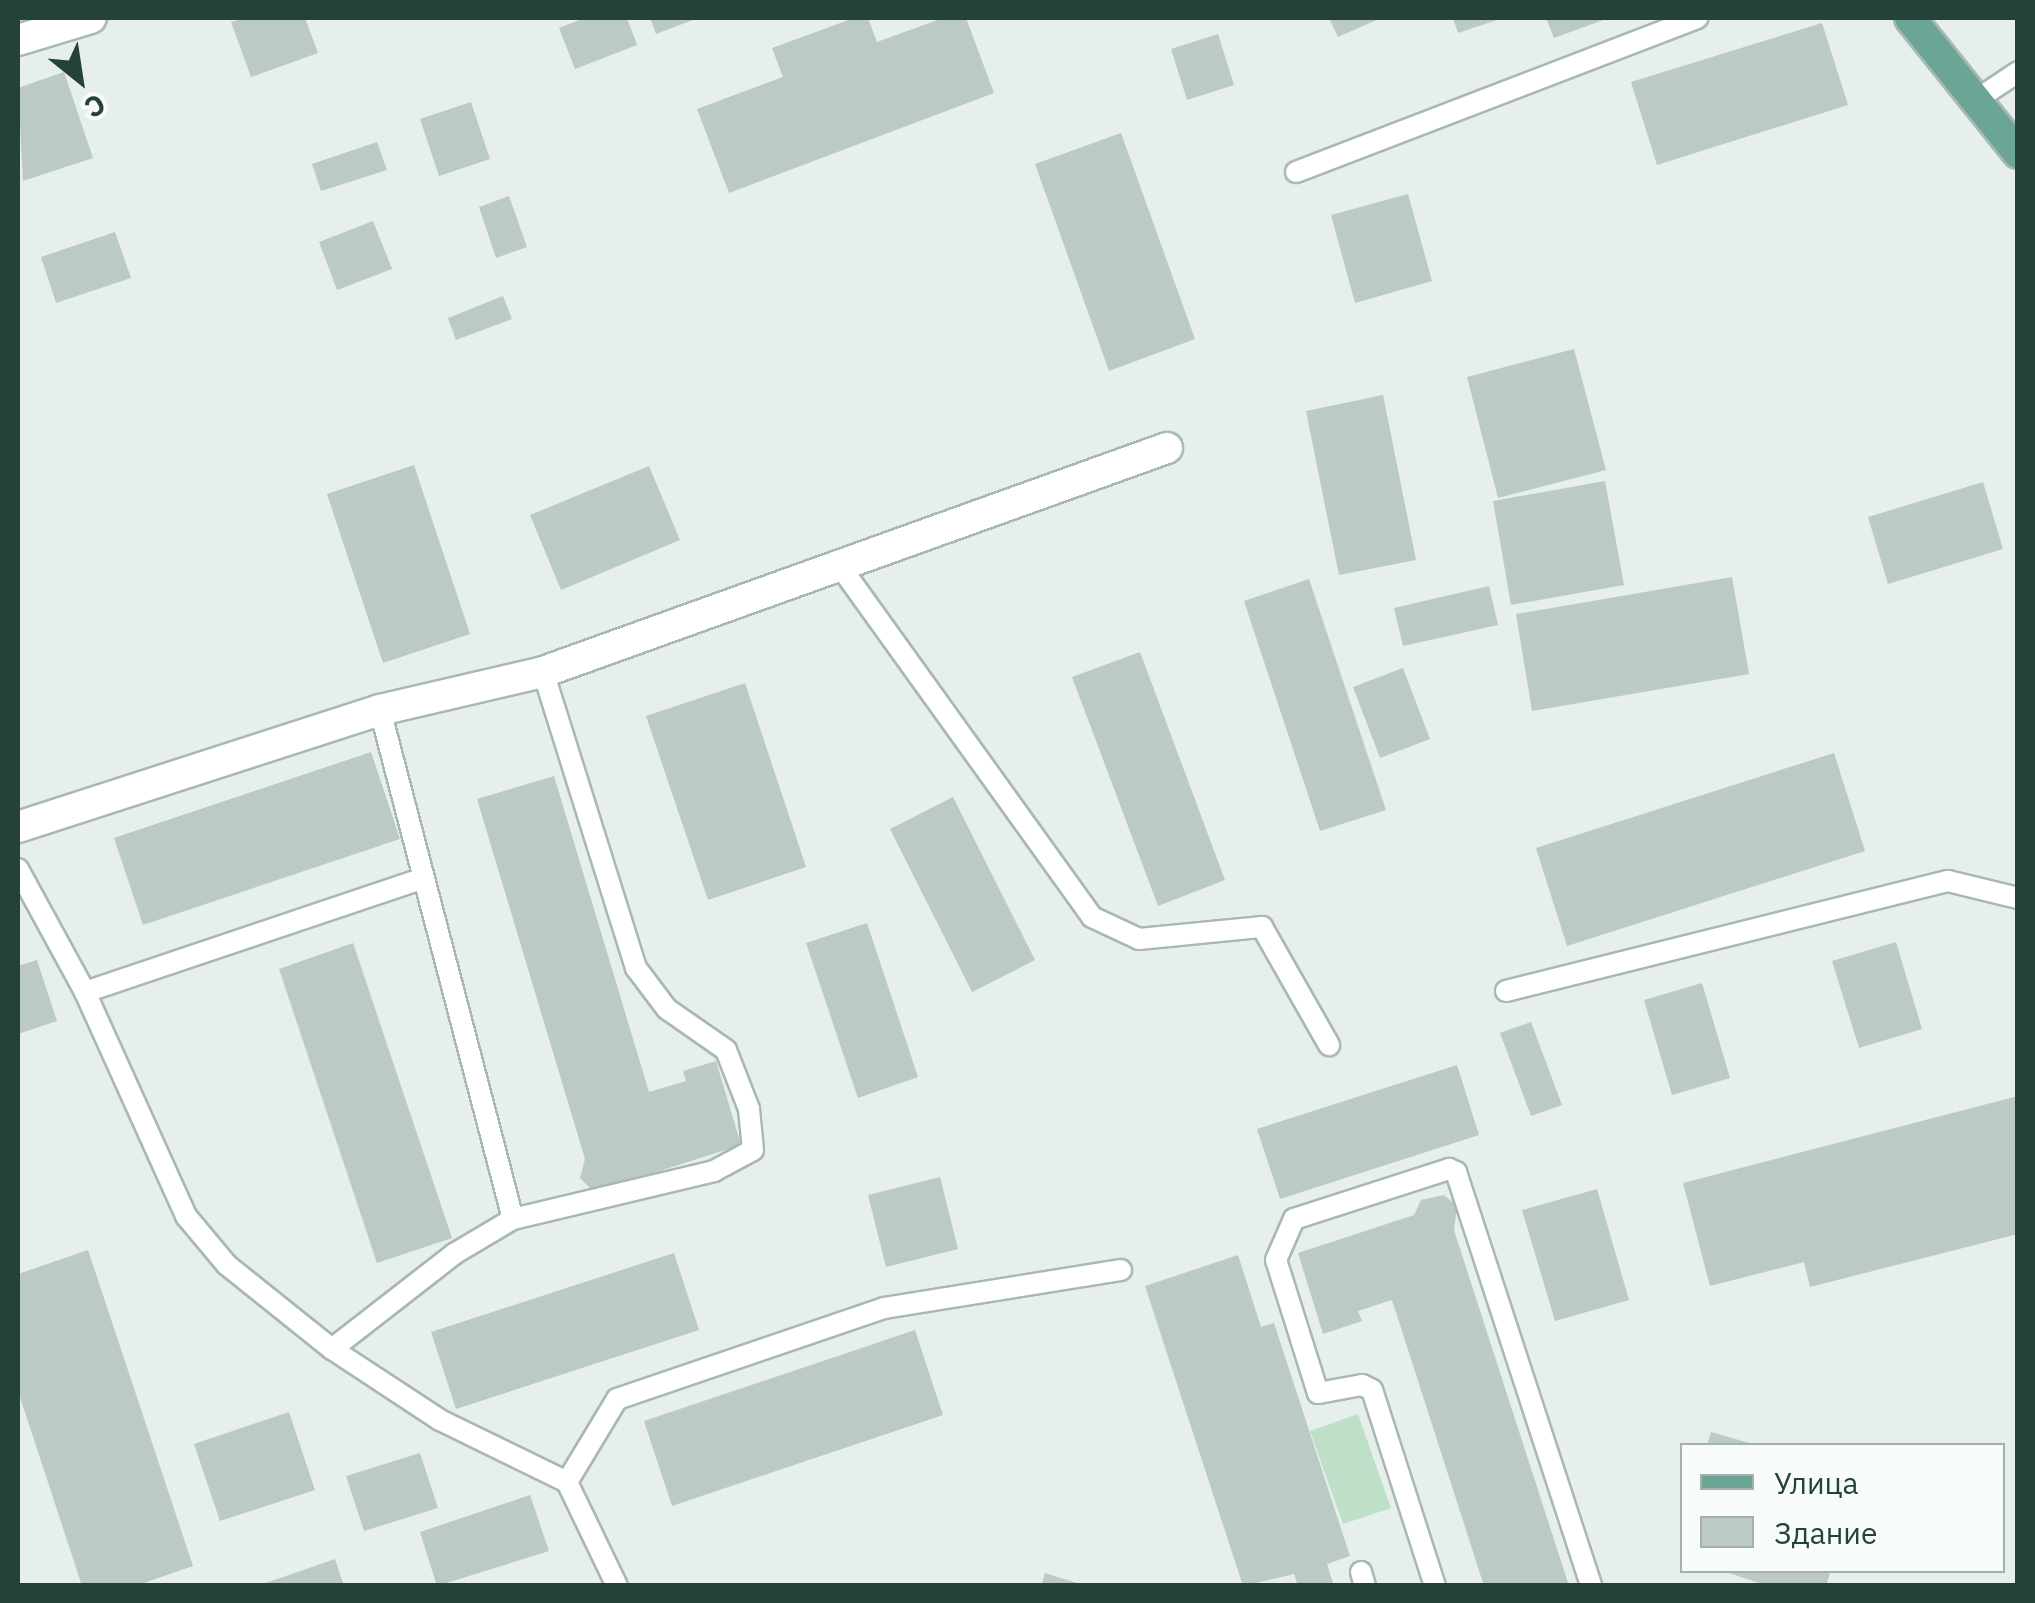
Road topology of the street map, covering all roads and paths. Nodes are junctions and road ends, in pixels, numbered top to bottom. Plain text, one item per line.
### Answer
1 (91, 18) edge
2 (1697, 18) edge
3 (1910, 18) edge
4 (18, 40) edge
5 (2018, 72) edge
6 (1976, 100) junction
7 (2018, 153) edge
8 (1296, 172) dead end
9 (1167, 448) dead end
10 (837, 562) junction
11 (542, 672) junction
12 (380, 710) junction
13 (18, 827) edge
14 (18, 870) edge
15 (420, 878) junction
16 (2018, 898) edge
17 (1506, 991) dead end
18 (85, 992) junction
19 (1329, 1046) dead end
20 (513, 1218) junction
21 (1121, 1270) dead end
22 (332, 1349) junction
23 (568, 1482) junction
24 (617, 1586) edge
25 (1435, 1586) edge
26 (1590, 1586) edge

1 - 4 street
2 - 8 lane
3 - 6 main road
5 - 6 lane
6 - 7 main road
9 - 10 street
10 - 11 street
10 - 19 lane
11 - 12 street
11 - 20 lane
12 - 13 street
12 - 15 lane
14 - 18 lane
15 - 18 lane
15 - 20 lane
16 - 17 lane
18 - 22 lane
20 - 22 lane
21 - 23 lane
22 - 23 lane
23 - 24 lane
25 - 26 lane

